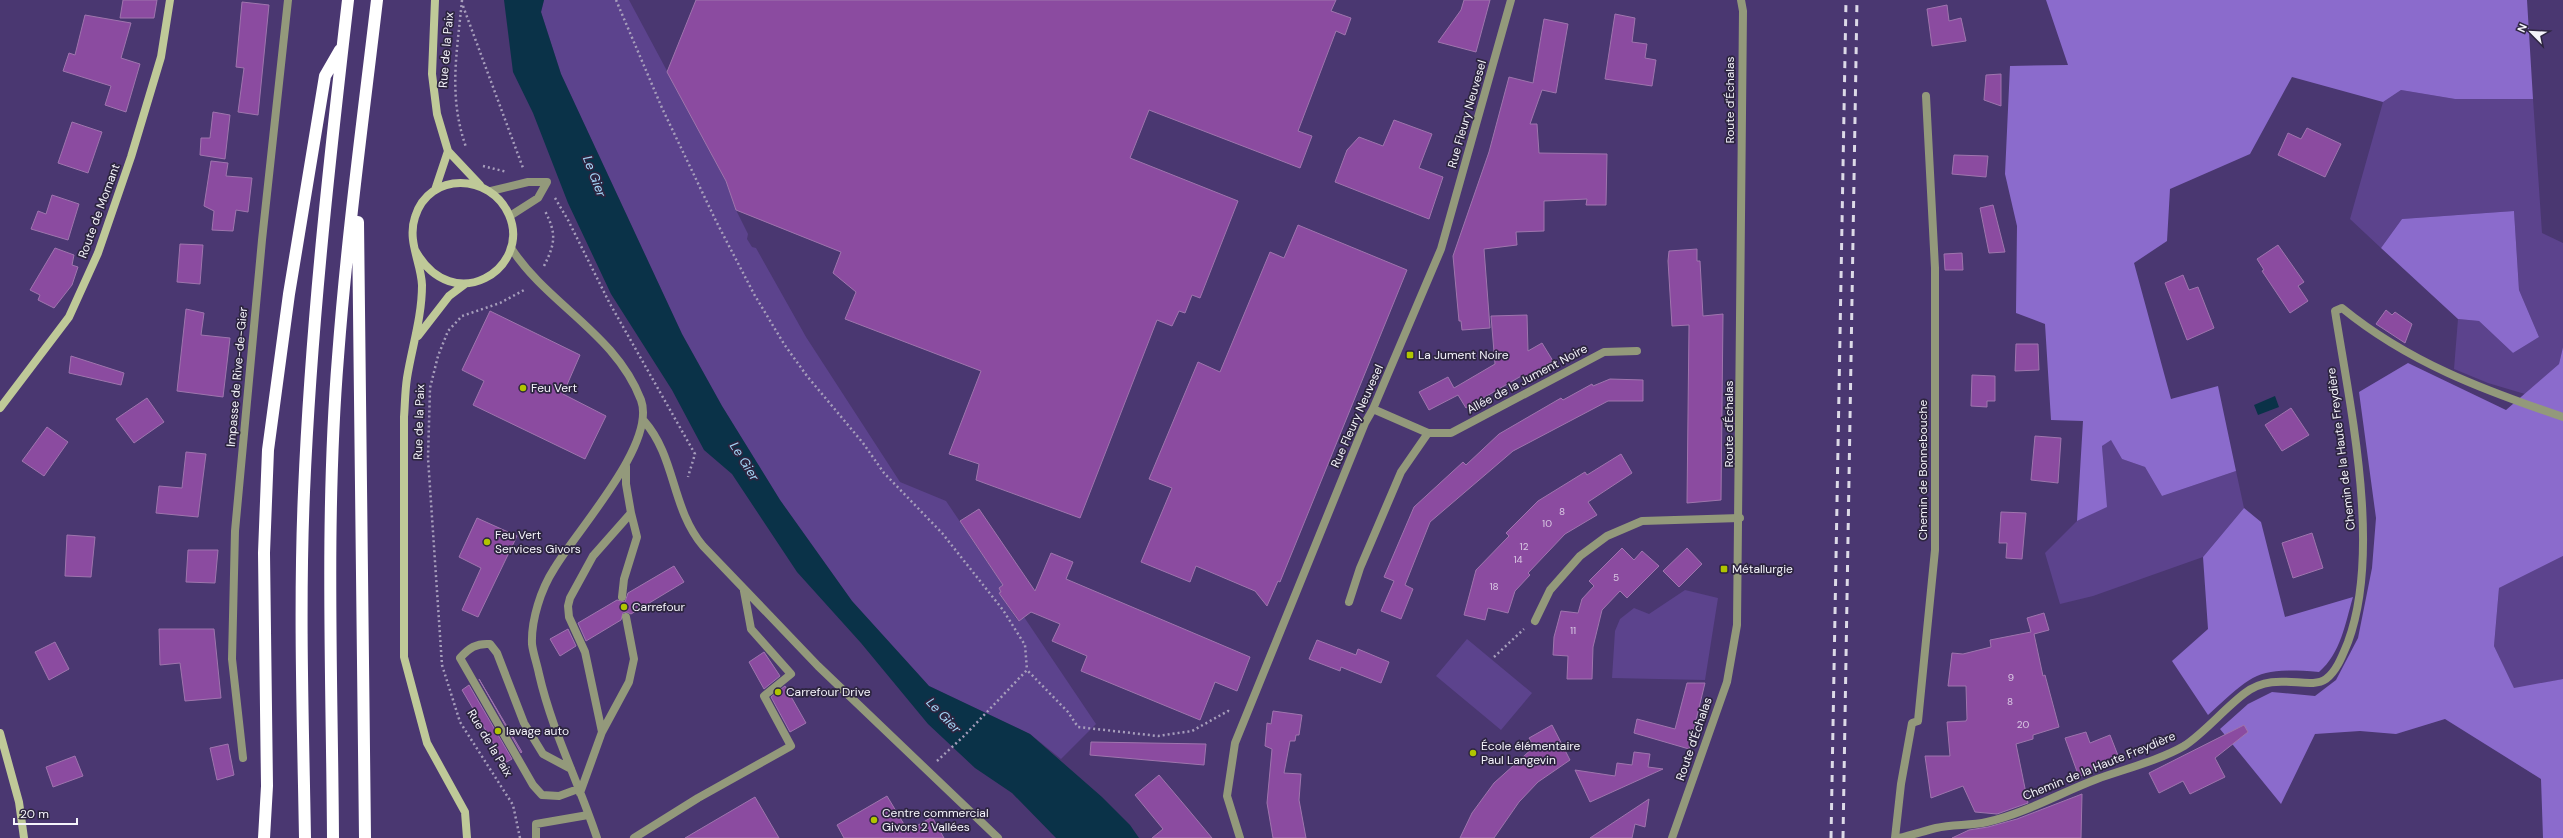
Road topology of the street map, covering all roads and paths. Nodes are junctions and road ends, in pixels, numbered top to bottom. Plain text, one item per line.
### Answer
1 (170, 0) edge
2 (288, 0) edge
3 (348, 0) edge
4 (377, 0) edge
5 (436, 0) edge
6 (462, 0) edge
7 (616, 0) edge
8 (1511, 0) edge
9 (1741, 0) edge
10 (462, 4) junction
11 (343, 45) junction
12 (1926, 96) dead end
13 (448, 151) junction
14 (468, 153) dead end
15 (357, 156) junction
16 (481, 165) dead end
17 (528, 182) junction
18 (480, 185) junction
19 (435, 190) junction
20 (491, 191) junction
21 (538, 198) junction
22 (510, 216) junction
23 (511, 248) junction
24 (415, 250) junction
25 (536, 277) junction
26 (465, 284) junction
27 (417, 336) junction
28 (1637, 351) dead end
29 (0, 408) edge
30 (1373, 409) junction
31 (2563, 417) edge
32 (644, 422) junction
33 (1428, 433) junction
34 (626, 465) junction
35 (675, 492) junction
36 (631, 513) junction
37 (1740, 518) junction
38 (744, 591) junction
39 (622, 597) dead end
40 (1349, 602) dead end
41 (626, 617) dead end
42 (1535, 621) joint
43 (1494, 657) dead end
44 (1027, 670) junction
45 (1246, 718) junction
46 (602, 732) junction
47 (0, 733) edge
48 (950, 749) dead end
49 (243, 758) dead end
50 (571, 769) junction
51 (579, 791) junction
52 (588, 815) junction
53 (24, 838) edge
54 (264, 838) edge
55 (305, 838) edge
56 (333, 838) edge
57 (366, 838) edge
58 (466, 838) edge
59 (520, 838) edge
60 (536, 838) edge
61 (597, 838) edge
62 (634, 838) edge
63 (998, 838) edge
64 (1240, 838) edge
65 (1672, 838) edge
66 (1895, 838) edge
67 (1899, 838) edge

1 - 29 main road, Route de Mornant
2 - 49 street, Impasse de Rive-de-Gier
3 - 11 highway
4 - 15 highway
5 - 13 main road, Rue de la Paix
6 - 10 path, Rue de la Paix
7 - 44 path
8 - 30 street, Rue Fleury Neuvesel
9 - 37 street, Route d'Échalas
10 - 14 path, Rue de la Paix
10 - 17 path
11 - 54 highway
11 - 55 highway
12 - 66 street, Chemin de Bonnebouche
13 - 18 main road, Rue de la Paix
13 - 19 main road
15 - 56 highway
15 - 57 highway
16 - 17 path
17 - 20 street
17 - 21 street
18 - 19 main road
18 - 20 main road
19 - 24 main road
20 - 22 main road
21 - 22 street
21 - 25 path, Rue de la Paix
21 - 35 path
22 - 23 main road
23 - 25 street
23 - 26 main road
24 - 26 main road
24 - 27 main road, Rue de la Paix
25 - 32 street
25 - 59 path, Rue de la Paix
26 - 27 main road, Rue de la Paix
27 - 58 main road, Rue de la Paix
28 - 33 street, Allée de la Jument Noire
30 - 33 street, Allée de la Jument Noire
30 - 45 street, Rue Fleury Neuvesel
31 - 67 street, Chemin de la Haute Freydière
32 - 34 street
32 - 35 street
33 - 40 street
34 - 36 street
34 - 50 street
35 - 38 street
36 - 39 street
36 - 46 street
37 - 42 street
37 - 65 street, Route d'Échalas
38 - 62 street
38 - 63 street
41 - 46 street
42 - 43 path
44 - 45 path
44 - 48 path
45 - 64 street, Rue Fleury Neuvesel
46 - 51 street
47 - 53 main road
50 - 51 street
50 - 51 street
51 - 52 street
52 - 60 street
52 - 61 street

